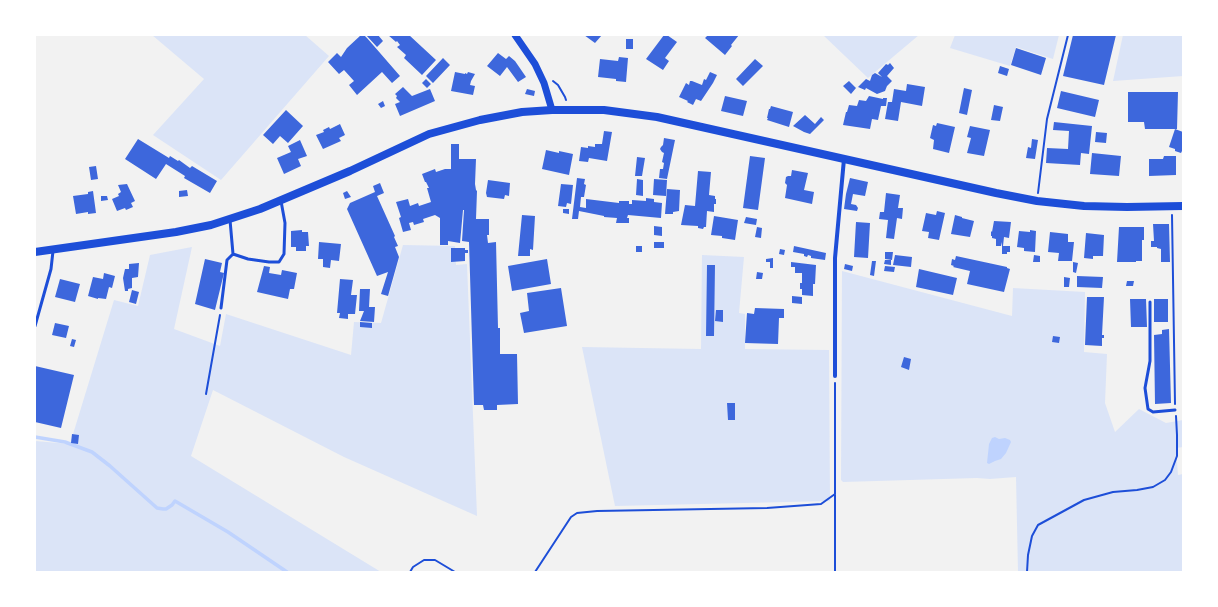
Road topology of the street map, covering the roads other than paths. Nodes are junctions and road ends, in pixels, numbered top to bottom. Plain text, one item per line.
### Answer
1 (515, 35) edge
2 (552, 110) junction
3 (844, 159) junction
4 (281, 201) junction
5 (1183, 206) edge
6 (230, 219) junction
7 (53, 249) junction
8 (35, 252) edge
9 (233, 254) junction
10 (1150, 302) dead end
11 (221, 308) road end
12 (35, 326) edge
13 (835, 376) road end
14 (1175, 410) road end

1 - 2 street
2 - 3 main road
2 - 4 main road
3 - 5 main road
3 - 13 street
4 - 6 main road
4 - 9 lane
6 - 7 main road
6 - 9 lane
7 - 8 main road
7 - 12 lane
9 - 11 lane
10 - 14 lane

